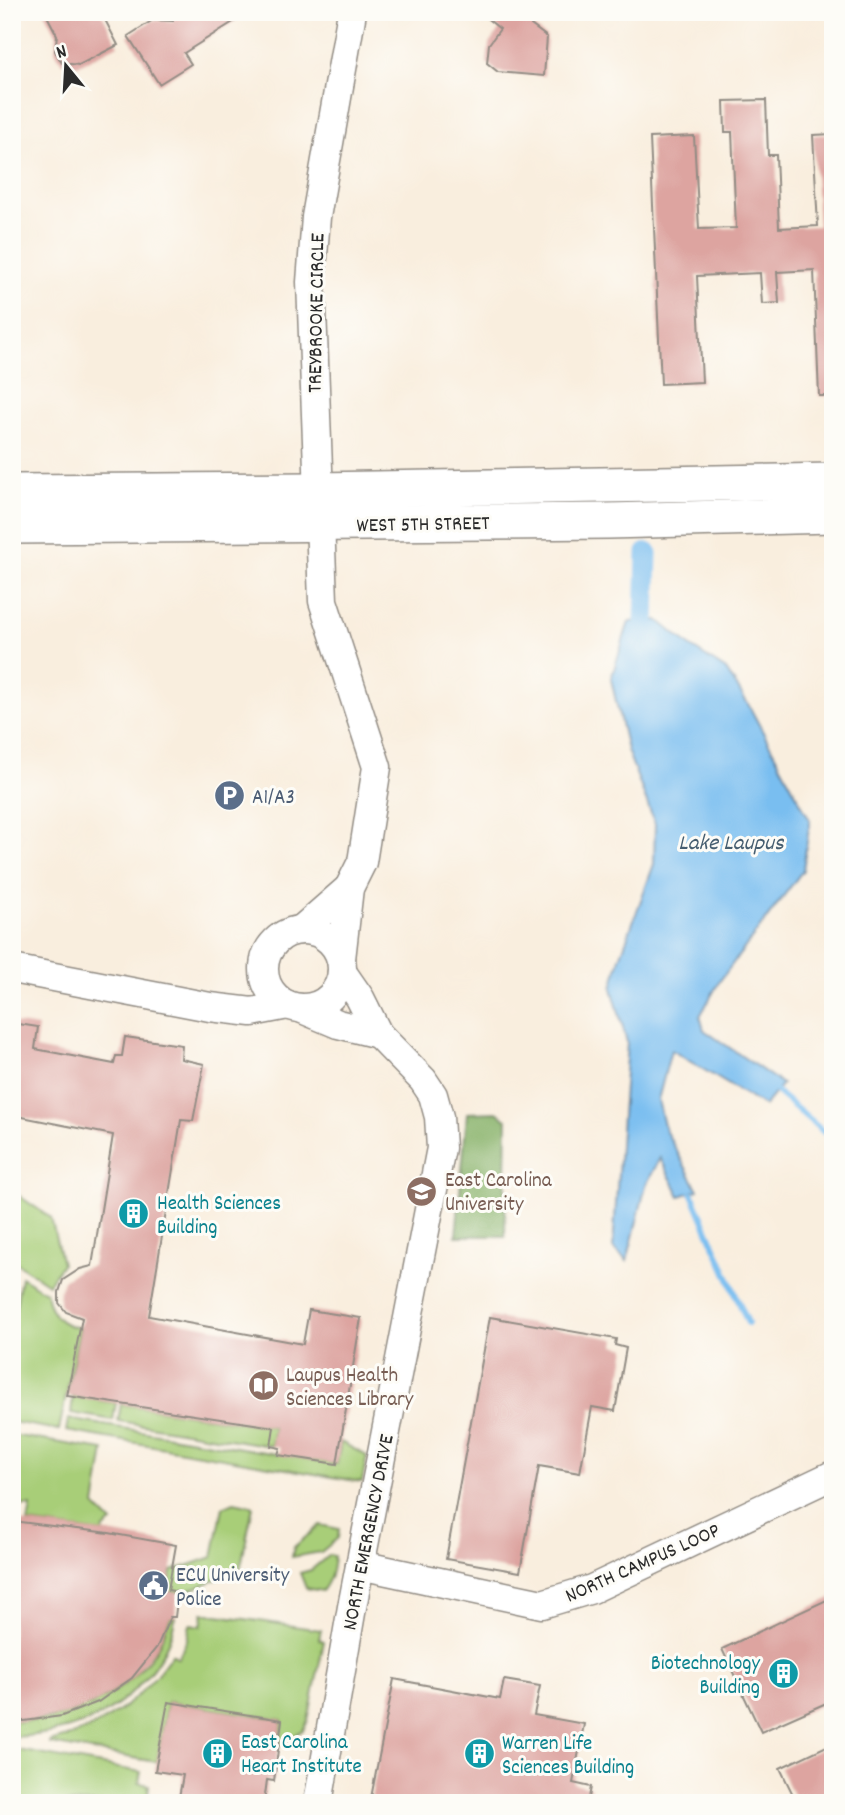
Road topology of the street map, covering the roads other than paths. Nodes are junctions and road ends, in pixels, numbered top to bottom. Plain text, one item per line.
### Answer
1 (352, 12) edge
2 (833, 481) edge
3 (317, 490) junction
4 (12, 492) edge
5 (833, 515) edge
6 (318, 524) junction
7 (12, 526) edge
8 (349, 888) junction
9 (301, 930) junction
10 (341, 965) junction
11 (264, 966) junction
12 (12, 969) edge
13 (210, 1007) junction
14 (294, 1007) junction
15 (378, 1034) junction
16 (833, 1475) edge
17 (360, 1565) junction
18 (318, 1803) edge

1 - 3 street, TREYBROOKE CIRCLE
2 - 3 main road, WEST 5TH STREET
3 - 4 main road, WEST 5TH STREET
3 - 6 street
5 - 6 main road, WEST 5TH STREET
6 - 7 main road, WEST 5TH STREET
6 - 8 street
8 - 9 street
8 - 10 street
9 - 10 street, NORTH EMERGENCY DRIVE
9 - 11 street
10 - 14 street
10 - 15 street, NORTH EMERGENCY DRIVE
11 - 13 street
11 - 14 street
12 - 13 street
13 - 14 street
14 - 15 street
15 - 17 street, NORTH EMERGENCY DRIVE
16 - 17 street, NORTH CAMPUS LOOP
17 - 18 street, NORTH EMERGENCY DRIVE

